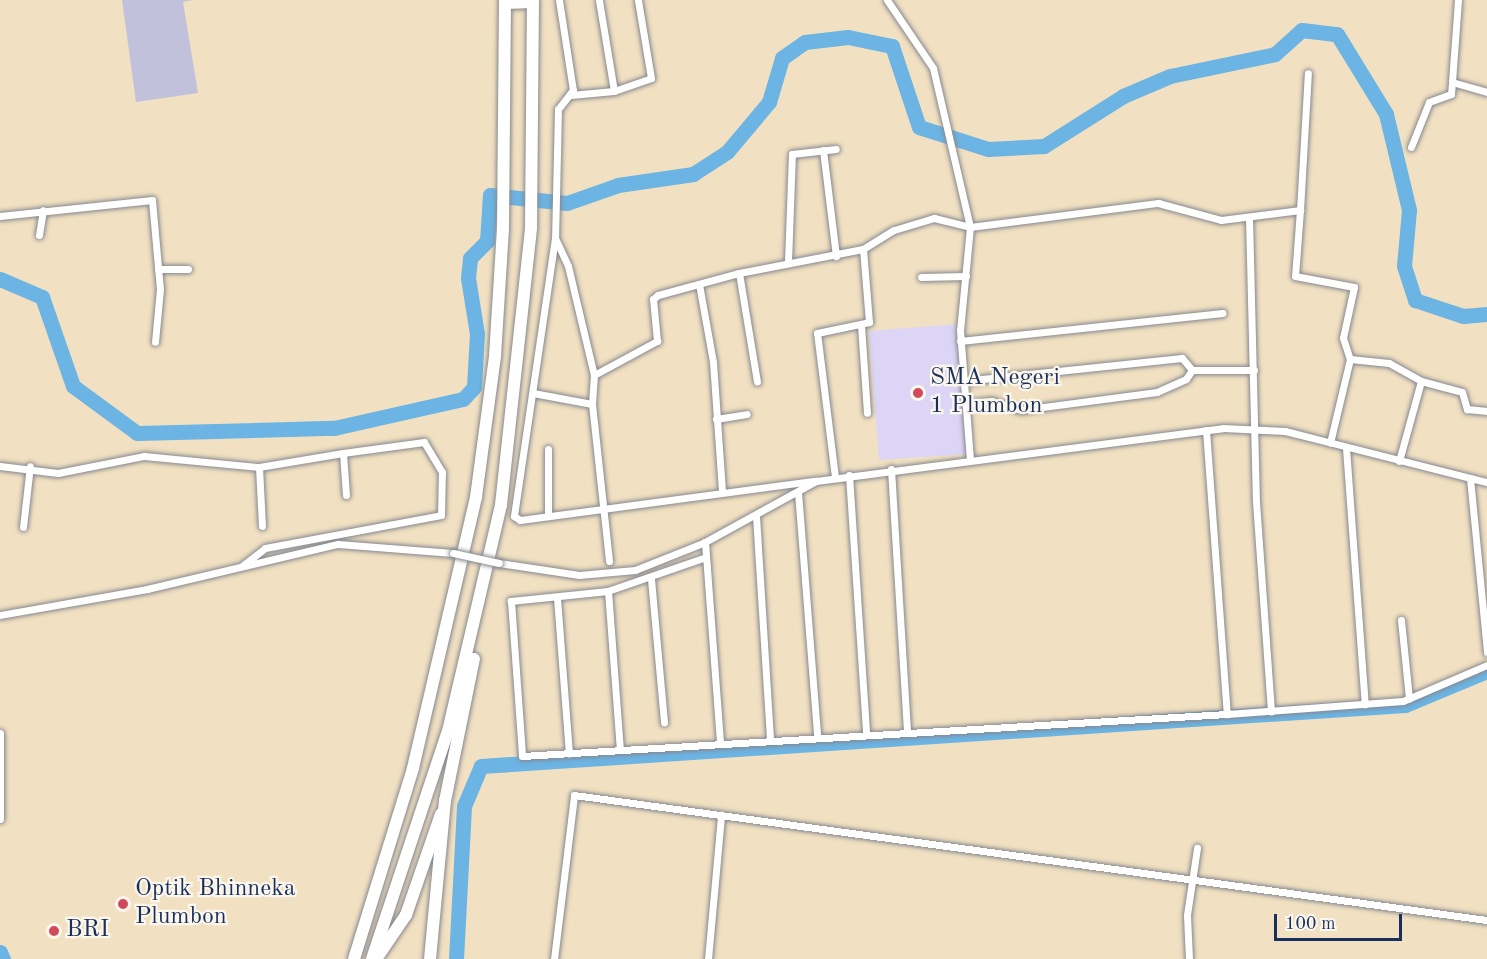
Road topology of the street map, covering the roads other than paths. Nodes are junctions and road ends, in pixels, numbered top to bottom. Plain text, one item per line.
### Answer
1 (559, 0) edge
2 (599, 0) edge
3 (638, 0) edge
4 (887, 0) edge
5 (1458, 0) edge
6 (505, 1) edge
7 (533, 1) edge
8 (1308, 73) dead end
9 (1452, 82) junction
10 (614, 92) junction
11 (1487, 92) edge
12 (571, 95) junction
13 (1411, 147) dead end
14 (836, 149) dead end
15 (823, 150) junction
16 (43, 210) junction
17 (1300, 210) junction
18 (0, 216) edge
19 (1249, 217) junction
20 (970, 227) junction
21 (39, 235) dead end
22 (555, 238) junction
23 (863, 249) junction
24 (836, 256) junction
25 (788, 262) junction
26 (158, 269) junction
27 (188, 269) dead end
28 (739, 273) junction
29 (966, 276) junction
30 (921, 277) dead end
31 (699, 284) junction
32 (1223, 313) dead end
33 (861, 325) junction
34 (960, 341) junction
35 (155, 342) dead end
36 (1350, 359) junction
37 (1192, 370) junction
38 (1254, 370) junction
39 (594, 375) junction
40 (963, 381) junction
41 (1421, 381) junction
42 (757, 382) dead end
43 (532, 393) junction
44 (592, 404) junction
45 (965, 404) junction
46 (1487, 411) edge
47 (867, 413) dead end
48 (747, 414) dead end
49 (716, 419) junction
50 (1254, 425) junction
51 (1206, 430) junction
52 (1330, 443) junction
53 (1346, 448) junction
54 (548, 449) dead end
55 (343, 453) junction
56 (970, 461) junction
57 (1399, 461) junction
58 (0, 466) edge
59 (30, 466) junction
60 (259, 466) junction
61 (891, 469) junction
62 (849, 475) junction
63 (835, 477) junction
64 (1470, 478) junction
65 (816, 481) junction
66 (1487, 482) edge
67 (722, 492) junction
68 (798, 492) junction
69 (346, 495) dead end
70 (603, 509) junction
71 (548, 516) junction
72 (756, 516) junction
73 (262, 526) dead end
74 (23, 527) dead end
75 (705, 542) junction
76 (706, 557) junction
77 (609, 561) dead end
78 (242, 566) junction
79 (651, 579) junction
80 (608, 591) junction
81 (484, 593) junction
82 (557, 598) junction
83 (0, 615) edge
84 (1401, 620) dead end
85 (1487, 652) edge
86 (1487, 665) edge
87 (1409, 699) junction
88 (1365, 704) junction
89 (1271, 711) junction
90 (1227, 714) junction
91 (664, 722) dead end
92 (907, 731) junction
93 (0, 733) edge
94 (866, 734) junction
95 (817, 735) junction
96 (770, 738) junction
97 (720, 742) junction
98 (620, 750) junction
99 (569, 754) junction
100 (2, 786) edge
101 (445, 801) junction
102 (722, 815) junction
103 (0, 819) edge
104 (1197, 848) dead end
105 (1193, 880) junction
106 (1487, 920) edge
107 (354, 959) edge
108 (374, 959) edge
109 (430, 959) edge
110 (554, 959) edge
111 (708, 959) edge
112 (1189, 959) edge

1 - 12 street
2 - 10 street
3 - 10 street
4 - 20 street
5 - 9 street
6 - 7 highway
6 - 107 highway
7 - 81 highway
8 - 17 street
9 - 11 street
9 - 13 street
10 - 12 street
12 - 22 street
14 - 15 street
15 - 24 street
15 - 25 street
16 - 18 street
16 - 21 street
16 - 26 street
17 - 19 street
17 - 36 street
19 - 20 street
19 - 38 street
20 - 23 street
20 - 29 street
22 - 39 street
22 - 43 street
23 - 24 street
23 - 33 street
24 - 25 street
25 - 28 street
26 - 27 street
26 - 35 street
28 - 31 street
28 - 42 street
29 - 30 street
29 - 34 street
31 - 39 street
31 - 49 street
32 - 34 street
33 - 47 street
33 - 63 street
34 - 40 street
36 - 41 street
36 - 52 street
37 - 38 street
37 - 40 street
37 - 45 street
38 - 50 street
39 - 44 street
40 - 45 street
41 - 46 street
41 - 57 street
43 - 44 street
43 - 71 street
44 - 70 street
45 - 56 street
48 - 49 street
49 - 67 street
50 - 51 street
50 - 52 street
50 - 89 street
51 - 56 street
51 - 90 street
52 - 53 street
53 - 57 street
53 - 88 street
54 - 71 street
55 - 60 street
55 - 69 street
55 - 78 street
56 - 61 street
57 - 64 street
58 - 59 street
59 - 60 street
59 - 74 street
60 - 73 street
61 - 62 street
61 - 92 street
62 - 63 street
62 - 94 street
63 - 65 street
64 - 66 street
64 - 85 street
65 - 67 street
65 - 68 street
67 - 70 street
68 - 72 street
68 - 95 street
70 - 71 street
70 - 77 street
72 - 75 street
72 - 96 street
75 - 76 street
75 - 78 street, bridge
76 - 79 street
76 - 97 street
78 - 83 street
79 - 80 street
79 - 91 street
80 - 82 street
80 - 98 street
81 - 101 highway
81 - 108 highway
82 - 99 street
82 - 99 street
84 - 87 street
86 - 87 street
87 - 88 street
88 - 89 street
89 - 90 street
90 - 92 street
92 - 94 street
93 - 100 street
94 - 95 street
95 - 96 street
96 - 97 street
97 - 98 street
98 - 99 street
100 - 103 street
101 - 108 highway
101 - 109 highway
102 - 105 street
102 - 110 street
102 - 111 street
104 - 105 street
105 - 106 street
105 - 112 street

